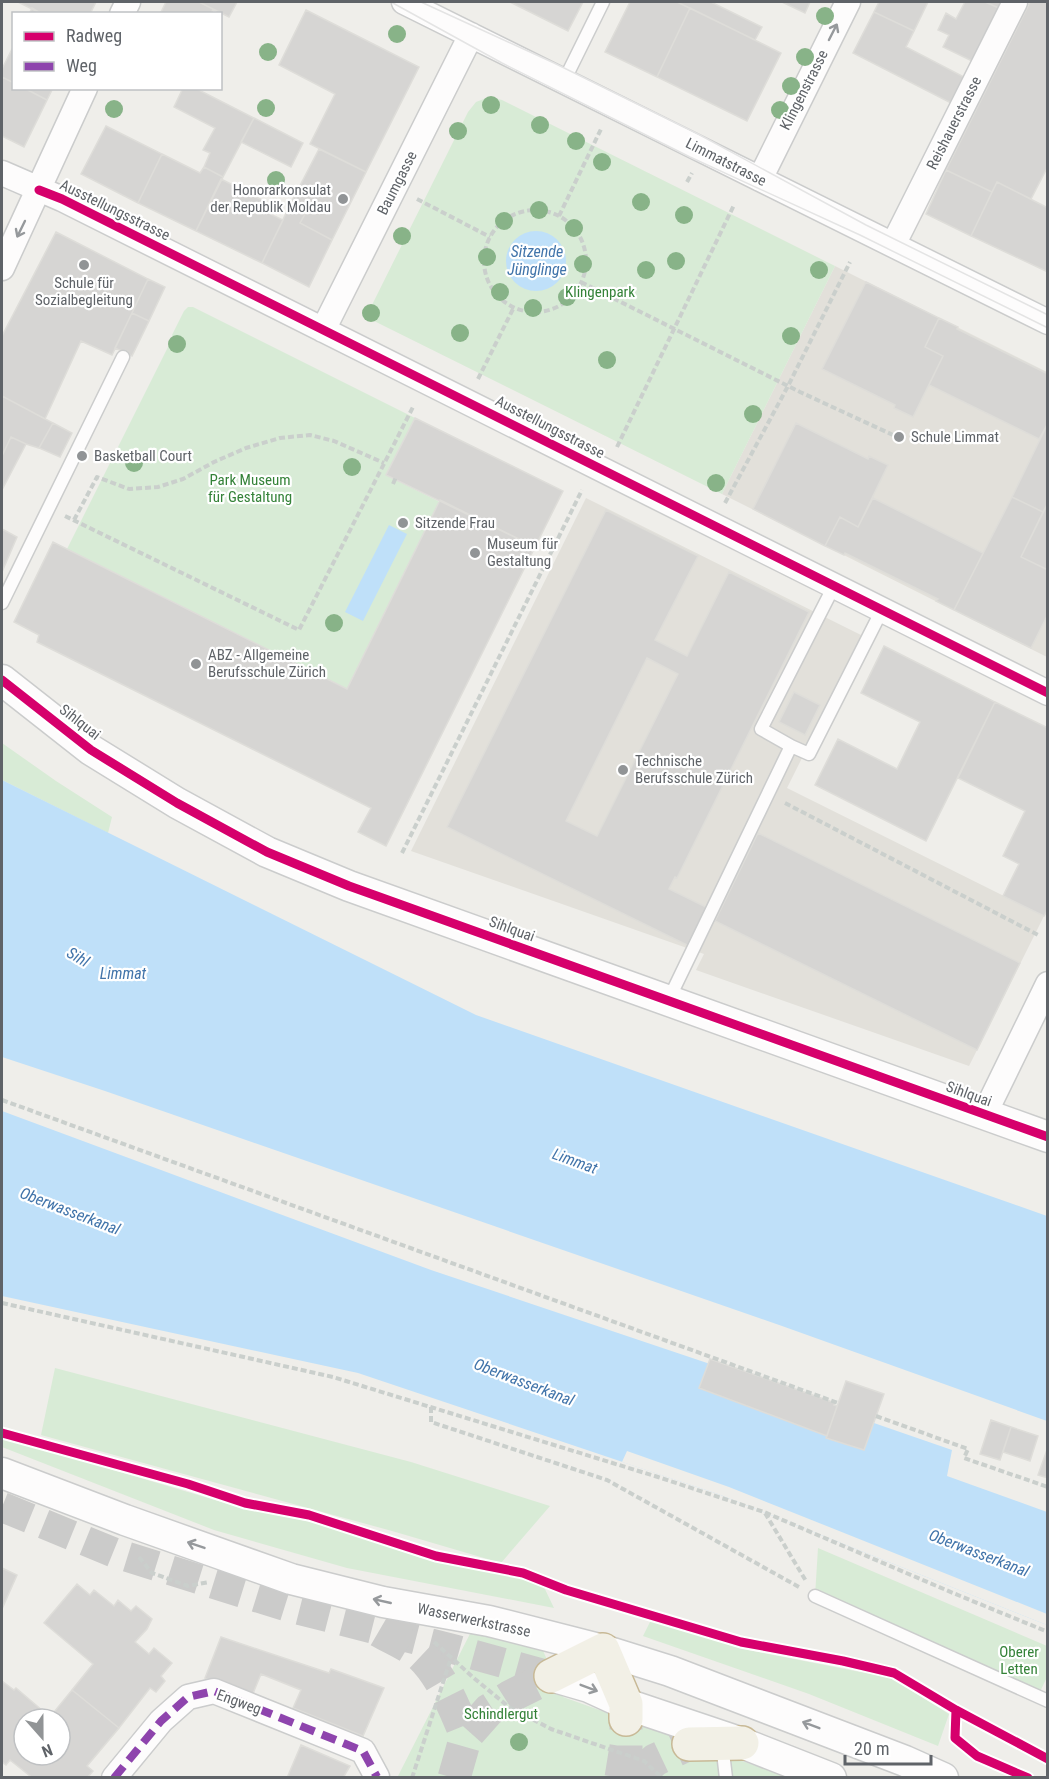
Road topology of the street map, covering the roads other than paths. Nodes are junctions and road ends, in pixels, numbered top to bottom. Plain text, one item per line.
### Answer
1 (404, 2) edge
2 (603, 2) edge
3 (848, 2) edge
4 (1015, 2) edge
5 (471, 35) junction
6 (564, 81) junction
7 (84, 90) edge
8 (2, 173) edge
9 (760, 179) junction
10 (39, 190) junction
11 (893, 245) junction
12 (2, 268) edge
13 (1047, 322) edge
14 (323, 330) junction
15 (123, 357) dead end
16 (834, 586) junction
17 (2, 603) edge
18 (882, 610) junction
19 (2, 680) edge
20 (1047, 693) edge
21 (791, 746) junction
22 (1047, 984) edge
23 (668, 1000) junction
24 (984, 1115) junction
25 (1047, 1137) edge
26 (2, 1473) edge
27 (815, 1596) road end
28 (603, 1650) junction
29 (552, 1676) joint
30 (1047, 1701) edge
31 (626, 1712) junction
32 (732, 1743) junction
33 (689, 1744) tunnel mouth
34 (114, 1778) edge
35 (377, 1778) edge
36 (726, 1778) edge
37 (831, 1778) edge
38 (943, 1778) edge

1 - 5 street, Limmatstrasse
2 - 6 lane
9 -> 3 street, Klingenstrasse
4 - 11 street, Reishauerstrasse
5 - 6 street, Limmatstrasse
5 - 14 street, Baumgasse
6 - 9 street, Limmatstrasse
7 - 10 street
8 - 10 street, Ausstellungsstrasse
9 - 11 street, Limmatstrasse
10 -> 12 street
10 - 14 street, Ausstellungsstrasse
11 - 13 street, Limmatstrasse
14 - 16 street, Ausstellungsstrasse
15 - 17 lane
16 - 18 street, Ausstellungsstrasse
16 - 21 lane
18 - 20 street, Ausstellungsstrasse
18 - 21 lane
19 - 23 street, Sihlquai
21 - 23 lane
22 - 24 street
23 - 24 street, Sihlquai
24 - 25 street, Sihlquai
28 -> 26 street, Wasserwerkstrasse
27 - 30 lane
28 - 29 highway
28 - 31 highway
38 -> 28 street, Wasserwerkstrasse
29 -> 31 street
31 - 32 street
32 - 33 highway
32 - 36 lane
32 - 37 street
34 - 35 street, Engweg

